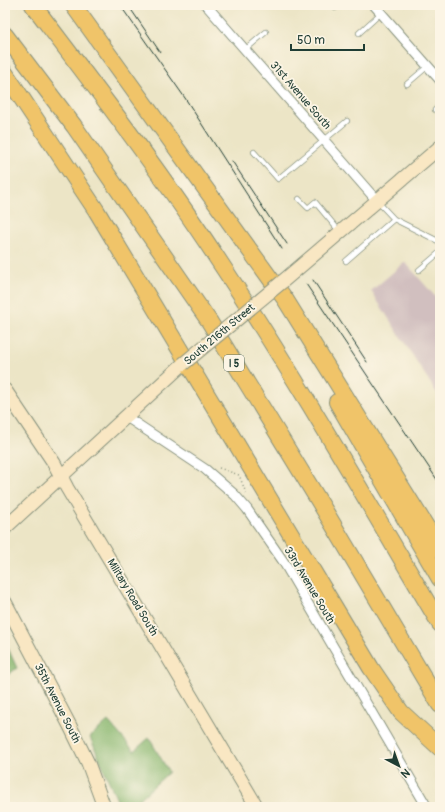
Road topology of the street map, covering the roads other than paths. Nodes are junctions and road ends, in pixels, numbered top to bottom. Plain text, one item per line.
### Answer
1 (33, 5) edge
2 (73, 5) edge
3 (206, 5) edge
4 (374, 5) edge
5 (381, 13) junction
6 (266, 32) dead end
7 (359, 33) dead end
8 (5, 35) edge
9 (245, 50) junction
10 (428, 66) junction
11 (5, 73) edge
12 (440, 80) edge
13 (407, 84) dead end
14 (440, 105) edge
15 (435, 110) dead end
16 (347, 121) dead end
17 (325, 141) junction
18 (440, 147) edge
19 (254, 152) dead end
20 (196, 177) junction
21 (299, 199) dead end
22 (378, 202) junction
23 (394, 219) junction
24 (341, 234) junction
25 (440, 242) edge
26 (440, 252) edge
27 (346, 261) dead end
28 (419, 270) dead end
29 (5, 390) edge
30 (125, 416) junction
31 (61, 476) junction
32 (5, 528) edge
33 (440, 548) edge
34 (440, 579) edge
35 (5, 602) edge
36 (440, 624) edge
37 (440, 705) edge
38 (440, 748) edge
39 (104, 807) edge
40 (257, 807) edge
41 (427, 807) edge

1 - 36 highway
2 - 20 highway
3 - 9 street, 31st Avenue South
4 - 5 street
5 - 7 lane
5 - 10 street
6 - 9 lane
8 - 37 highway, I 5
9 - 17 street, 31st Avenue South
10 - 12 street
10 - 13 lane
11 - 38 highway
14 - 15 lane
16 - 17 lane
17 - 19 lane
17 - 22 street, 31st Avenue South
18 - 22 main road, South 216th Street
20 - 33 highway
20 - 34 highway
21 - 24 lane
22 - 23 lane
22 - 24 main road, South 216th Street
23 - 25 lane
23 - 27 lane
24 - 30 main road, South 216th Street, bridge
26 - 28 lane
29 - 31 main road, Military Road South
30 - 31 main road, South 216th Street
30 - 41 street, 33rd Avenue South
31 - 32 main road, South 216th Street
31 - 40 main road, Military Road South
35 - 39 main road, 35th Avenue South

